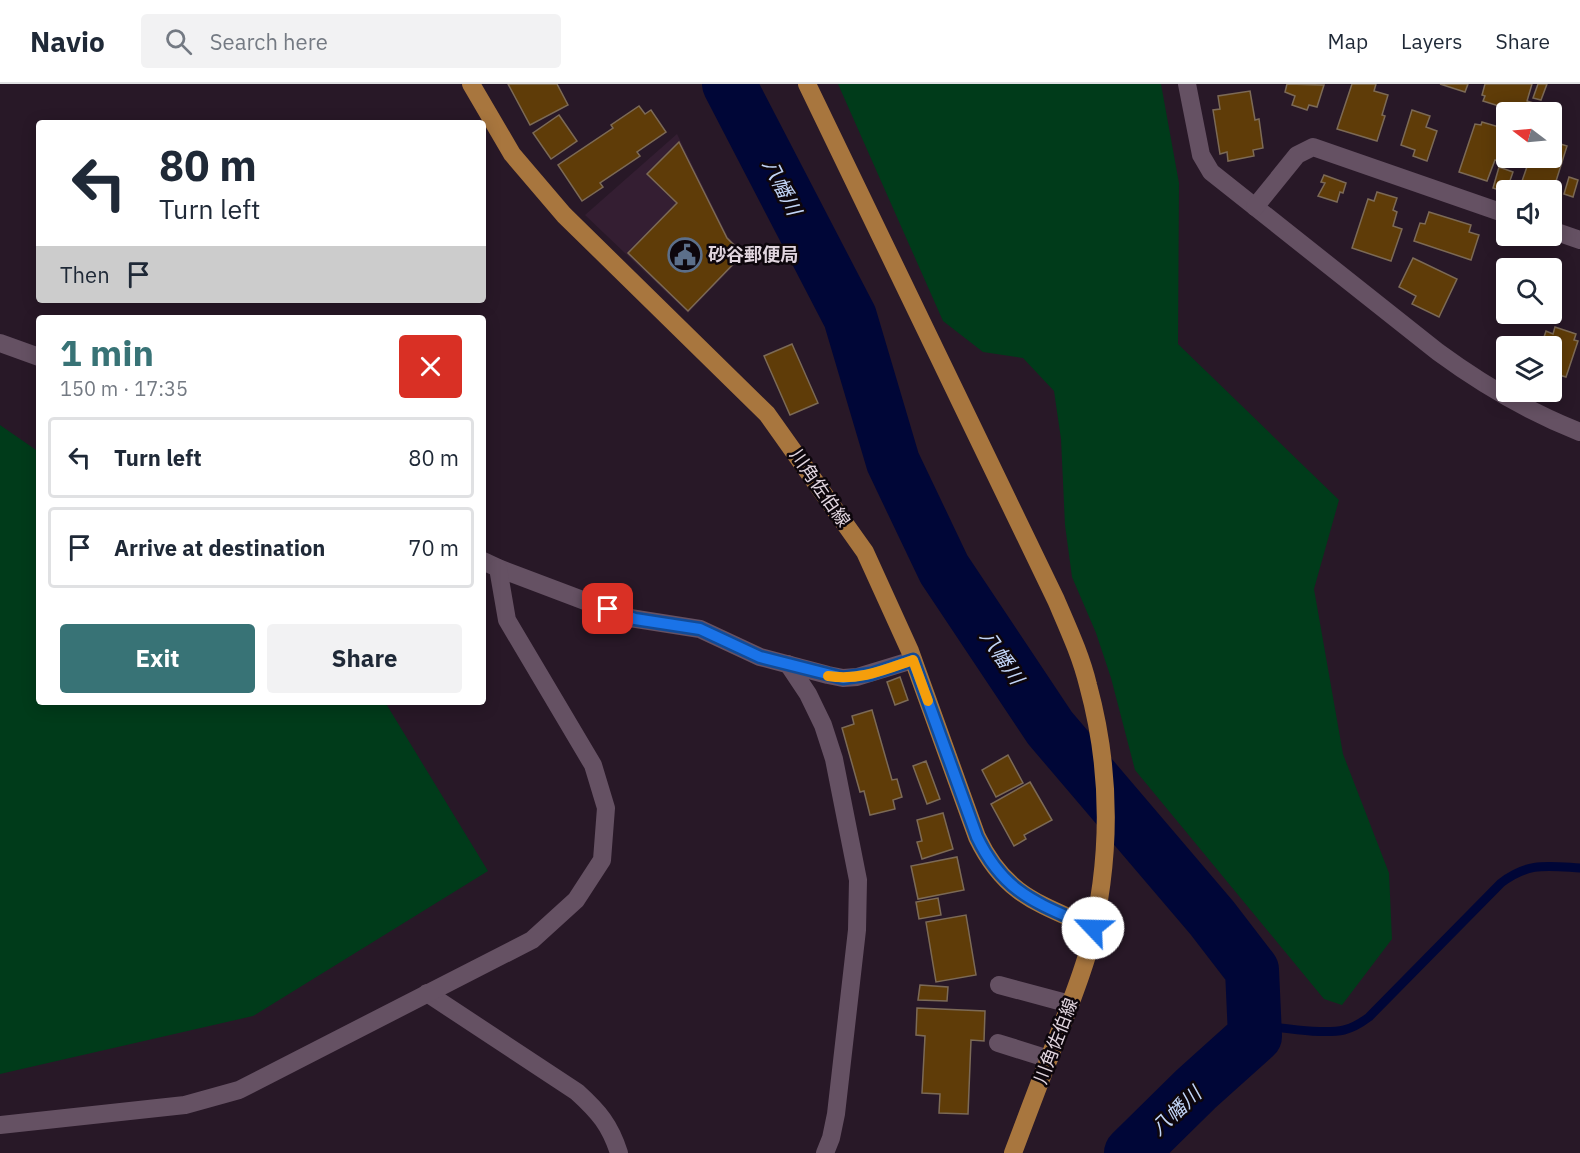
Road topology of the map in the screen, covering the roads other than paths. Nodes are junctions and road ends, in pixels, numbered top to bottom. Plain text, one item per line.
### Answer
1 (471, 84) edge
2 (807, 84) edge
3 (1186, 84) edge
4 (1255, 207) junction
5 (1496, 211) edge
6 (1562, 234) edge
7 (1580, 240) edge
8 (0, 343) edge
9 (36, 356) edge
10 (1580, 432) edge
11 (490, 565) edge
12 (913, 660) junction
13 (788, 664) junction
14 (1093, 928) junction
15 (999, 985) dead end
16 (427, 993) junction
17 (1070, 1005) junction
18 (998, 1043) dead end
19 (1049, 1059) junction
20 (0, 1125) edge
21 (619, 1153) edge
22 (825, 1153) edge
23 (1013, 1153) edge

1 - 12 main road, 川角佐伯線
2 - 14 main road, 川角佐伯線
3 - 4 street
4 - 5 street
4 - 10 street
6 - 7 street
8 - 9 street
11 - 13 street
11 - 16 street
12 - 13 street
12 - 14 main road, 川角佐伯線
13 - 22 street
14 - 17 main road, 川角佐伯線
15 - 17 street
16 - 20 street
16 - 21 street
17 - 19 main road, 川角佐伯線
18 - 19 street
19 - 23 main road, 川角佐伯線

